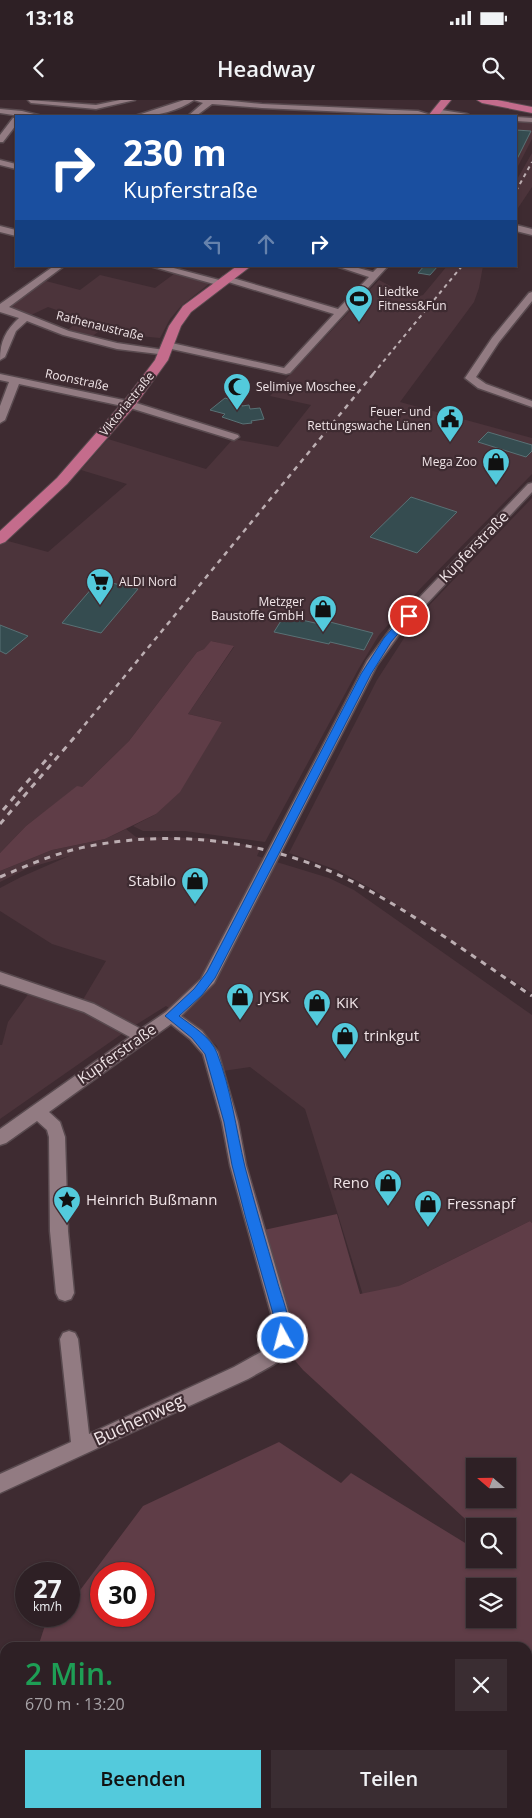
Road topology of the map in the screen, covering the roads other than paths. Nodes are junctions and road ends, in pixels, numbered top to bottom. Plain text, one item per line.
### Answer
1 (31, 100) edge
2 (131, 100) edge
3 (190, 100) edge
4 (197, 100) edge
5 (293, 100) edge
6 (482, 100) edge
7 (505, 100) edge
8 (244, 102) edge
9 (206, 105) junction
10 (532, 105) edge
11 (98, 107) junction
12 (288, 108) junction
13 (316, 109) junction
14 (435, 109) edge
15 (532, 110) edge
16 (0, 111) edge
17 (85, 114) dead end
18 (15, 115) edge
19 (20, 115) edge
20 (143, 115) edge
21 (193, 115) edge
22 (309, 115) edge
23 (451, 115) edge
24 (517, 119) edge
25 (532, 120) edge
26 (15, 121) edge
27 (0, 140) edge
28 (0, 162) edge
29 (15, 167) edge
30 (517, 228) edge
31 (1, 230) edge
32 (532, 232) edge
33 (15, 233) edge
34 (59, 267) edge
35 (159, 267) edge
36 (244, 267) edge
37 (344, 267) edge
38 (383, 267) edge
39 (376, 276) junction
40 (223, 281) junction
41 (532, 295) edge
42 (1, 308) edge
43 (341, 313) junction
44 (25, 318) junction
45 (166, 349) junction
46 (0, 357) edge
47 (0, 376) edge
48 (15, 380) junction
49 (129, 404) junction
50 (532, 404) edge
51 (0, 420) edge
52 (234, 437) dead end
53 (532, 486) edge
54 (0, 539) edge
55 (0, 978) edge
56 (171, 1016) junction
57 (141, 1036) junction
58 (37, 1111) junction
59 (0, 1138) edge
60 (64, 1293) dead end
61 (69, 1339) dead end
62 (81, 1447) junction
63 (0, 1484) edge

1 - 11 street
1 - 19 street
2 - 11 street
3 - 20 street
4 - 9 street
5 - 12 street
6 - 15 main road
7 - 10 main road
8 - 9 street
8 - 12 street
9 - 21 street
11 - 17 street
12 - 13 street
13 - 14 street
13 - 22 street
14 - 23 street
16 - 18 street
24 - 25 street
26 - 27 street
28 - 29 street
30 - 32 street
31 - 33 street
34 - 42 street
35 - 40 street
36 - 40 main road, Viktoriastraße
37 - 39 street
38 - 39 street
39 - 43 street
40 - 43 street
40 - 45 main road, Viktoriastraße
41 - 50 street
42 - 44 street, Rathenaustraße
43 - 45 street, Rathenaustraße
44 - 45 street, Rathenaustraße
44 - 46 street
45 - 49 main road, Viktoriastraße
47 - 48 street, Roonstraße
48 - 49 street, Roonstraße
48 - 51 street
49 - 52 street, Roonstraße
49 - 54 main road, Viktoriastraße
53 - 56 street, Kupferstraße
55 - 57 street
56 - 57 street, Kupferstraße
56 - 62 street, Buchenweg
57 - 58 street, Kupferstraße
58 - 59 street, Kupferstraße
58 - 60 street
61 - 62 street
62 - 63 street, Buchenweg

